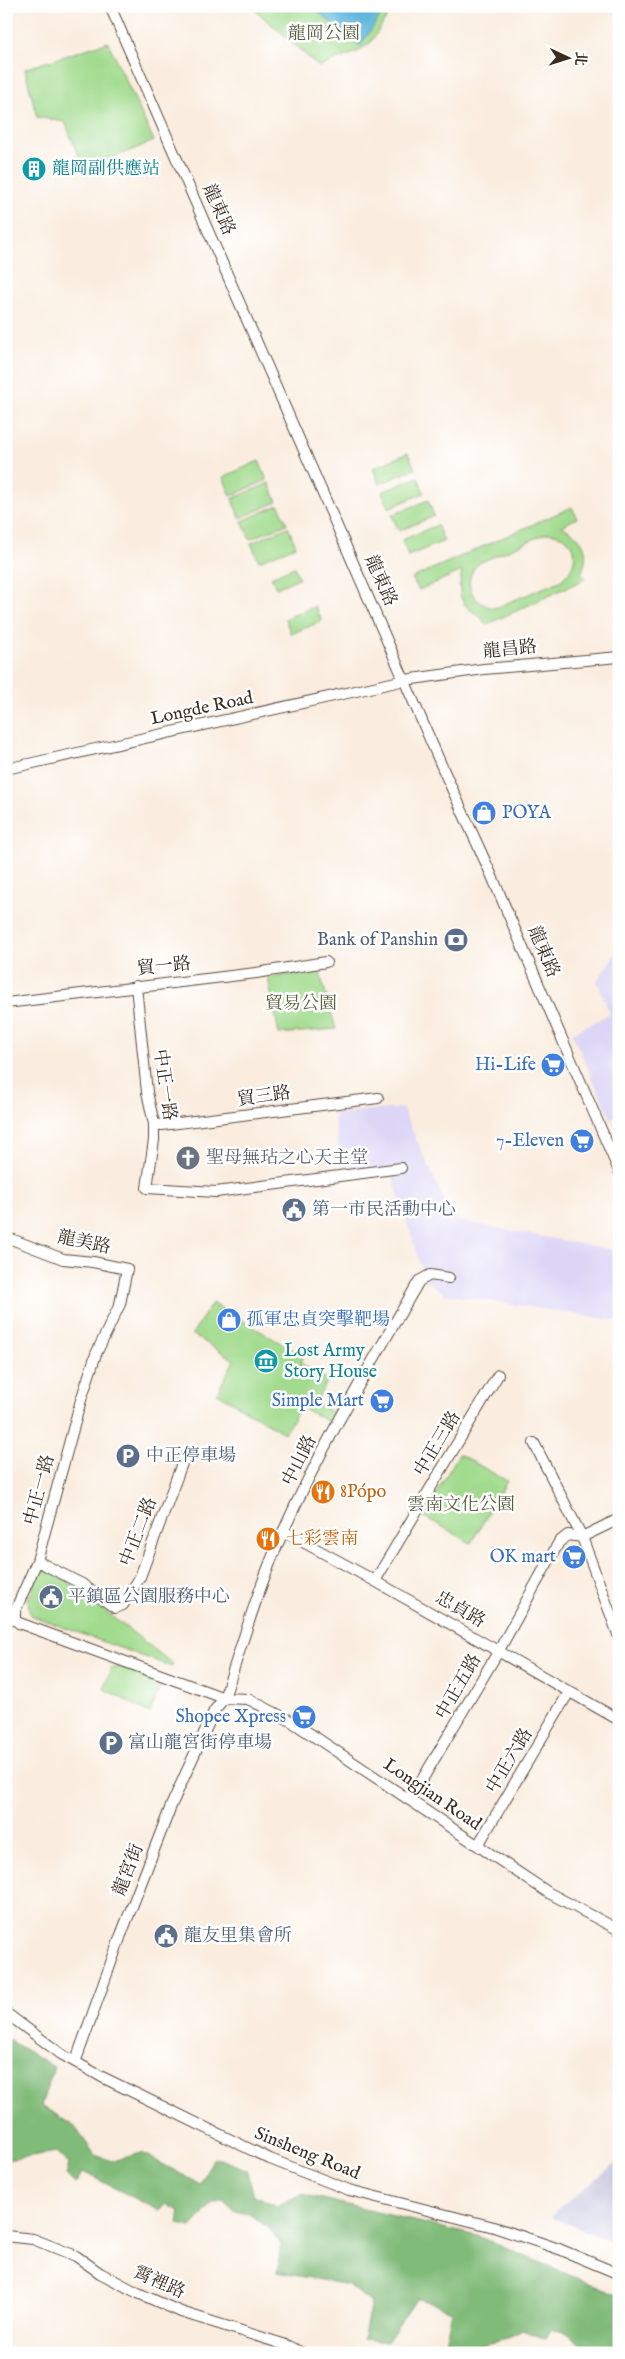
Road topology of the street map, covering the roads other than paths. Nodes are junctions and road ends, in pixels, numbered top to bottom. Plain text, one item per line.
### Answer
1 (110, 6) edge
2 (619, 656) edge
3 (405, 680) junction
4 (6, 769) edge
5 (326, 962) dead end
6 (136, 986) junction
7 (6, 1003) edge
8 (378, 1098) dead end
9 (154, 1124) junction
10 (401, 1168) dead end
11 (619, 1171) edge
12 (6, 1237) edge
13 (127, 1269) joint
14 (449, 1278) dead end
15 (498, 1375) dead end
16 (534, 1443) dead end
17 (184, 1458) dead end
18 (619, 1519) edge
19 (283, 1531) junction
20 (582, 1536) junction
21 (37, 1561) junction
22 (375, 1581) junction
23 (619, 1637) edge
24 (498, 1652) junction
25 (569, 1692) junction
26 (224, 1698) junction
27 (619, 1720) edge
28 (410, 1800) junction
29 (478, 1845) junction
30 (619, 1930) edge
31 (6, 2013) edge
32 (76, 2060) junction
33 (6, 2236) edge
34 (619, 2274) edge
35 (302, 2353) edge

1 - 3 street, 龍東路
2 - 3 street, 龍昌路
3 - 4 street, Longde Road
3 - 11 street, 龍東路
5 - 6 street, 貿一路
6 - 7 street, 貿一路
6 - 9 street, 中正一路
8 - 9 street, 貿三路
9 - 10 street, 中正一路
12 - 13 street, 龍美路
13 - 21 street, 中正一路
14 - 19 street, 中山路
15 - 22 street, 中正三路
16 - 20 street
17 - 21 street, 中正二路
18 - 20 street, 中正五路
19 - 22 street, 忠貞路
19 - 26 street, 中山路
20 - 23 street
20 - 24 street, 中正五路
21 - 26 street, 中正一路
22 - 24 street, 忠貞路
24 - 25 street, 忠貞路
24 - 28 street, 中正五路
25 - 27 street, 忠貞路
25 - 29 street, 中正六路
26 - 28 street, Longjian Road
26 - 32 street, 龍宮街
28 - 29 street, Longjian Road
29 - 30 street, Longjian Road
31 - 32 street, Sinsheng Road
32 - 34 street, Sinsheng Road
33 - 35 street, 霄裡路

